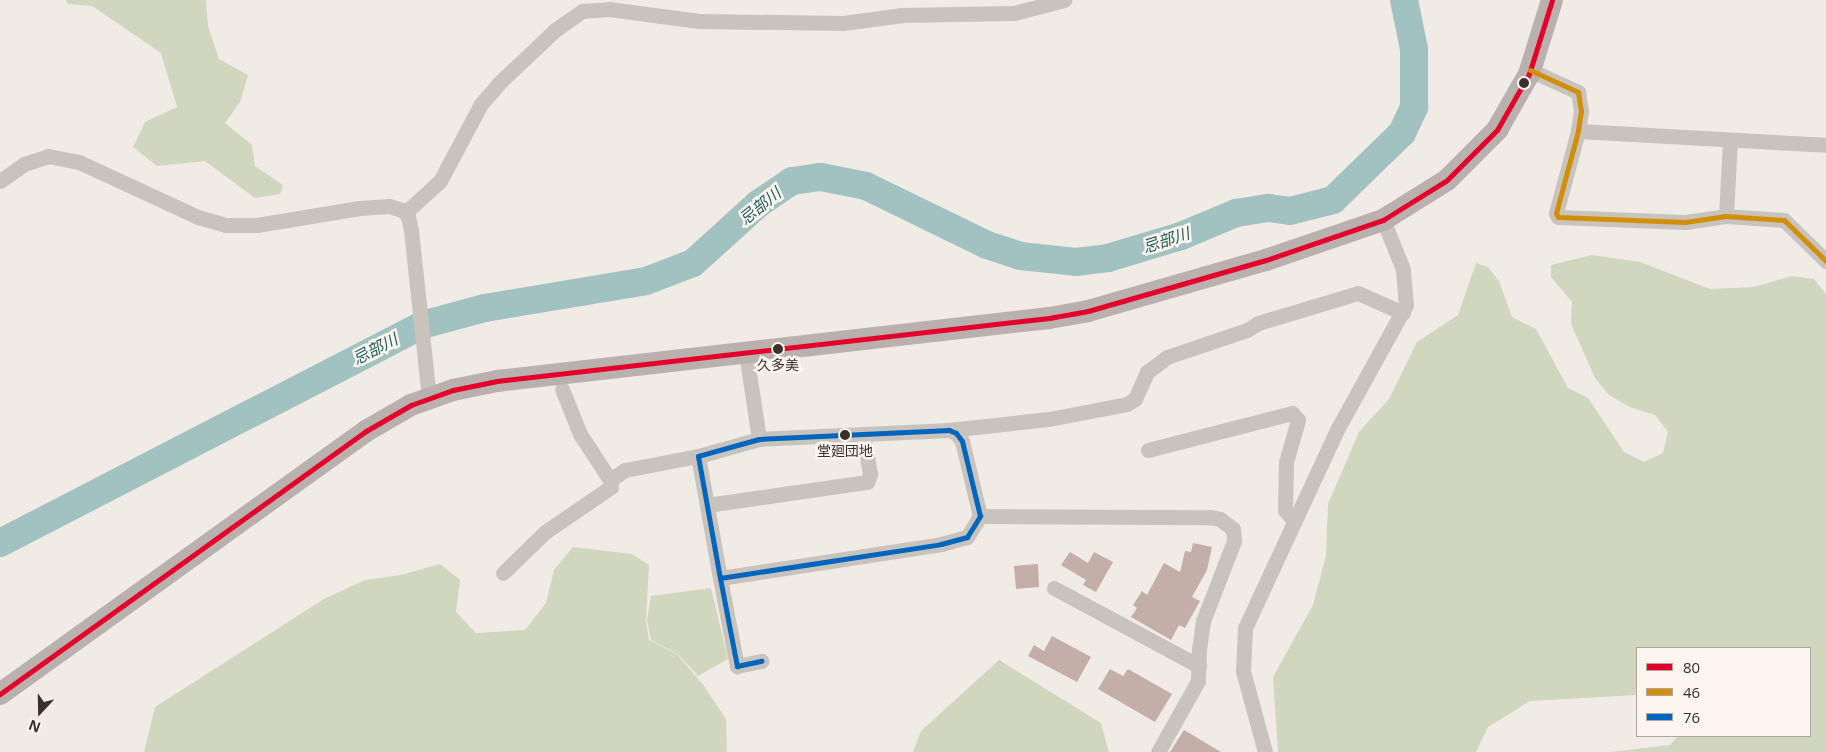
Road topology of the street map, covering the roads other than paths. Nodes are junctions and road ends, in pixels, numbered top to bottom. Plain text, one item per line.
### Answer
1 (1064, 0) edge
2 (1552, 0) edge
3 (1530, 70) junction
4 (1578, 132) junction
5 (1730, 140) junction
6 (1826, 145) edge
7 (0, 181) edge
8 (405, 212) junction
9 (1726, 216) junction
10 (1383, 220) junction
11 (1826, 261) edge
12 (1403, 312) junction
13 (746, 353) junction
14 (562, 389) dead end
15 (429, 398) junction
16 (949, 430) junction
17 (863, 436) junction
18 (760, 439) junction
19 (1148, 450) dead end
20 (698, 456) junction
21 (610, 480) junction
22 (707, 505) junction
23 (980, 516) junction
24 (1293, 520) junction
25 (503, 573) dead end
26 (720, 578) junction
27 (1054, 588) dead end
28 (761, 661) dead end
29 (1200, 666) junction
30 (0, 694) edge
31 (1158, 752) edge
32 (1265, 752) edge

1 - 8 street
2 - 3 main road
3 - 4 street
3 - 10 main road
4 - 5 street
4 - 9 street
5 - 6 street
5 - 9 street
7 - 8 street
8 - 15 street
9 - 11 street
10 - 12 street
10 - 13 main road
12 - 16 street
12 - 24 street
13 - 15 main road
13 - 18 street
14 - 21 street
15 - 30 main road
16 - 17 street
16 - 23 street
17 - 18 street
17 - 22 street
18 - 20 street
19 - 24 street
20 - 21 street
20 - 22 street
21 - 25 street
22 - 26 street
23 - 26 street
23 - 29 street
24 - 32 street
26 - 28 street
27 - 29 street
29 - 31 street

